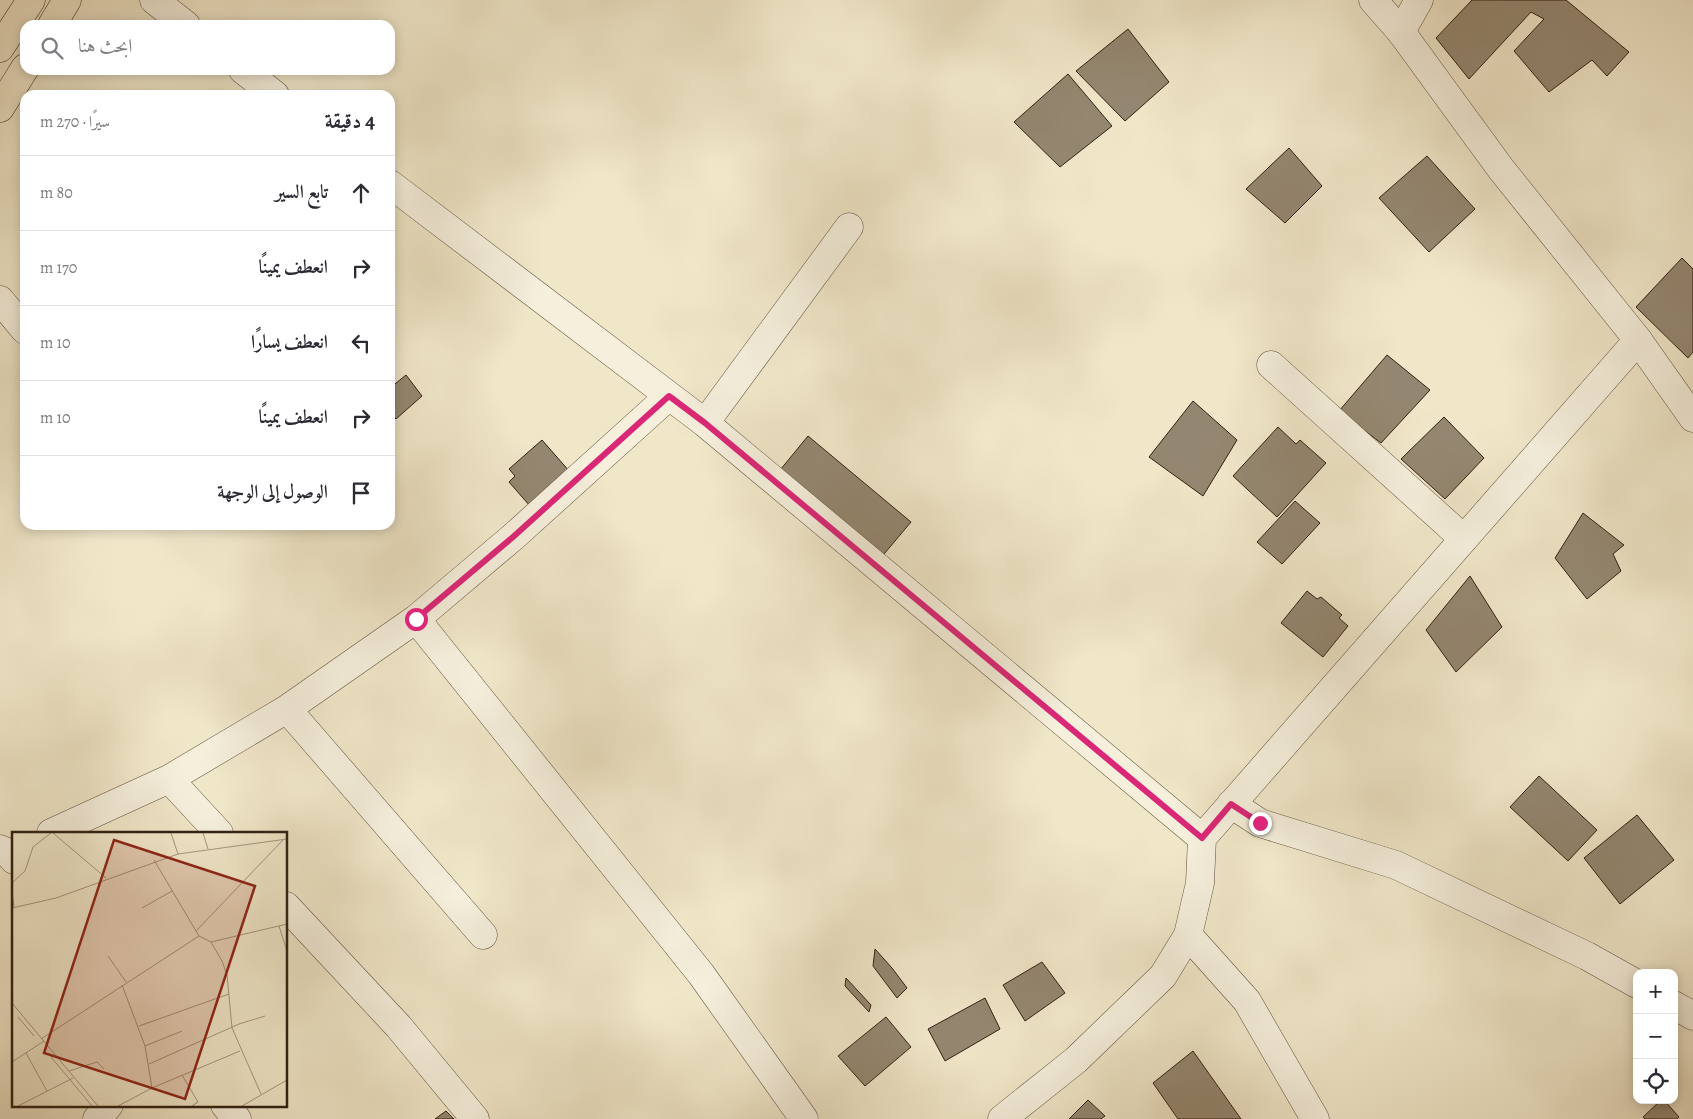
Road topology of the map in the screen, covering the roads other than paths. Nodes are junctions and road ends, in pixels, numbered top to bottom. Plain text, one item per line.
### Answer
1 (31, 0) edge
2 (67, 0) edge
3 (154, 0) edge
4 (1373, 0) edge
5 (1419, 0) edge
6 (55, 20) edge
7 (180, 20) edge
8 (1401, 32) junction
9 (0, 48) edge
10 (21, 75) edge
11 (249, 75) edge
12 (269, 90) edge
13 (0, 108) edge
14 (395, 188) edge
15 (849, 227) dead end
16 (0, 300) edge
17 (20, 324) edge
18 (1638, 340) junction
19 (1271, 365) dead end
20 (669, 396) junction
21 (1693, 418) edge
22 (705, 423) junction
23 (1464, 539) junction
24 (416, 619) junction
25 (287, 709) junction
26 (169, 779) junction
27 (1231, 804) junction
28 (53, 832) edge
29 (217, 832) edge
30 (1202, 838) junction
31 (288, 908) edge
32 (483, 935) dead end
33 (1188, 935) junction
34 (1633, 982) edge
35 (1678, 1007) edge
36 (1693, 1016) edge
37 (108, 1106) edge
38 (226, 1106) edge
39 (97, 1119) edge
40 (237, 1119) edge
41 (475, 1119) edge
42 (804, 1119) edge
43 (1002, 1119) edge
44 (1315, 1119) edge

1 - 9 main road
2 - 6 main road
3 - 7 street
4 - 8 street
5 - 8 street
8 - 18 street
10 - 13 main road
11 - 12 street
14 - 20 street
15 - 22 street
16 - 17 street
18 - 21 street
18 - 23 street
19 - 23 street
20 - 22 street
20 - 24 street
22 - 30 street
23 - 27 street
24 - 25 street
24 - 42 street
25 - 26 street
25 - 32 street
26 - 28 street
26 - 29 street
27 - 30 street
27 - 34 street
30 - 33 street
31 - 41 street
33 - 43 street
33 - 44 street
35 - 36 street
37 - 39 street
38 - 40 street

